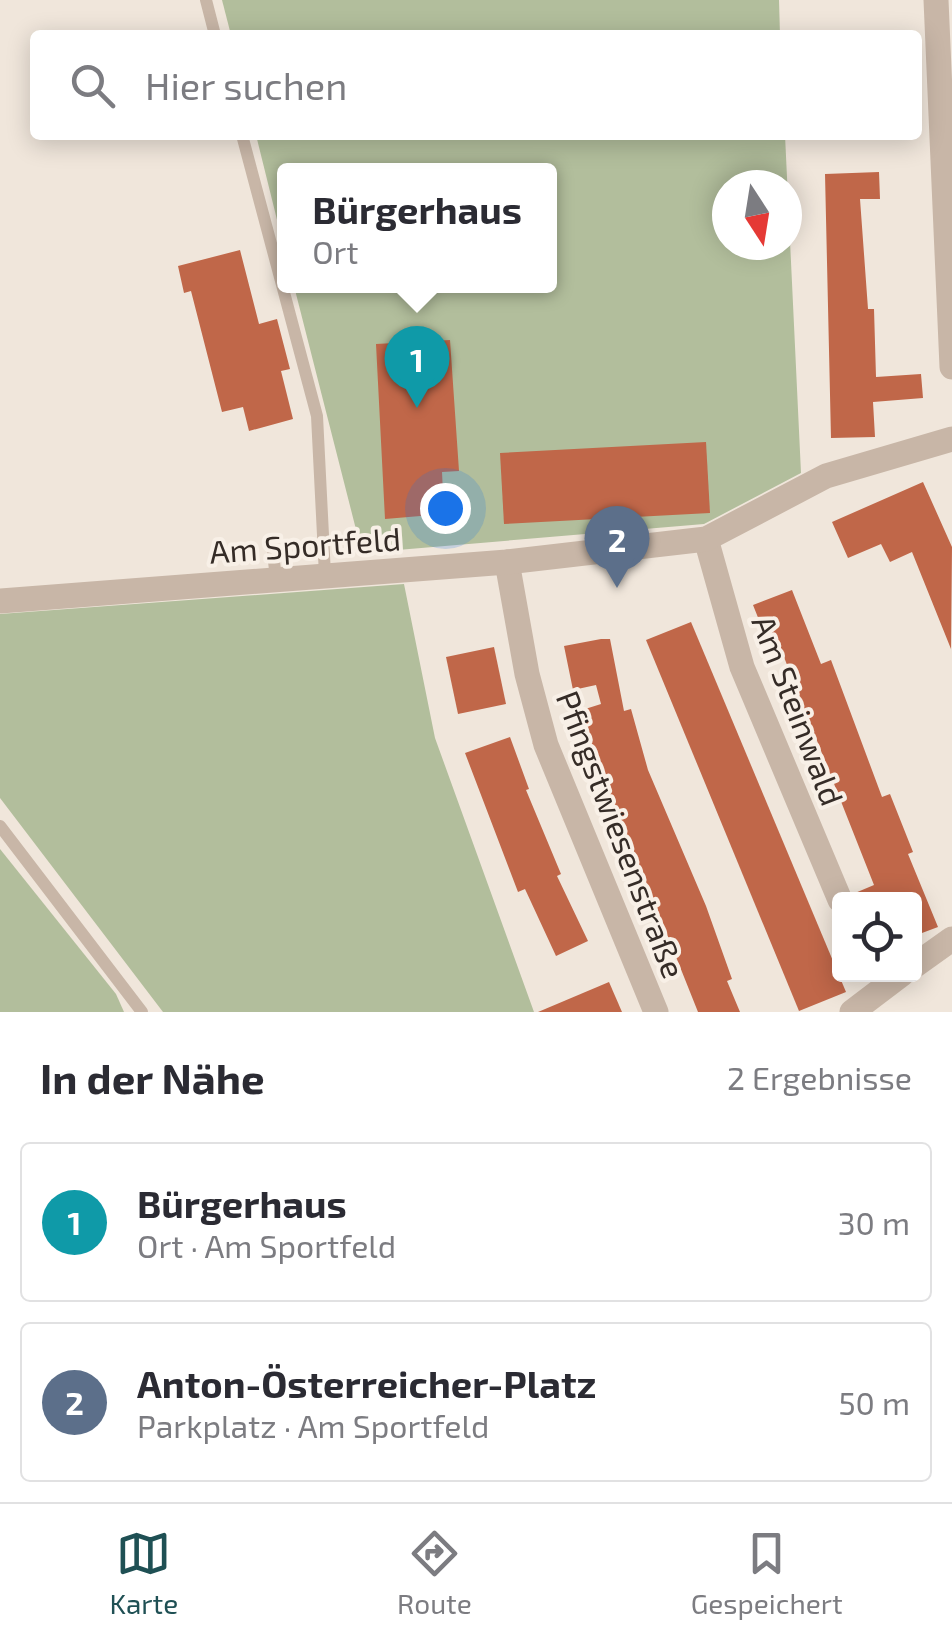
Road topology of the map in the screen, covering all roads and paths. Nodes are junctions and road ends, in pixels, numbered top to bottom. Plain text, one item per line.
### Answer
1 (206, 0) edge
2 (936, 0) edge
3 (215, 30) edge
4 (243, 140) edge
5 (277, 266) edge
6 (284, 293) edge
7 (952, 367) edge
8 (952, 439) edge
9 (706, 539) junction
10 (507, 562) junction
11 (325, 574) junction
12 (0, 600) edge
13 (0, 826) edge
14 (837, 892) edge
15 (952, 938) edge
16 (922, 960) edge
17 (874, 983) edge
18 (142, 1012) edge
19 (656, 1012) edge
20 (852, 1012) edge

1 - 3 lane
2 - 7 street
4 - 5 lane
6 - 11 lane
8 - 9 street, Am Sportfeld
9 - 10 street, Am Sportfeld
9 - 14 street, Am Steinwald
10 - 11 street, Am Sportfeld
10 - 19 street, Pfingstwiesenstraße
11 - 12 street, Am Sportfeld
13 - 18 lane
15 - 16 street
17 - 20 street

